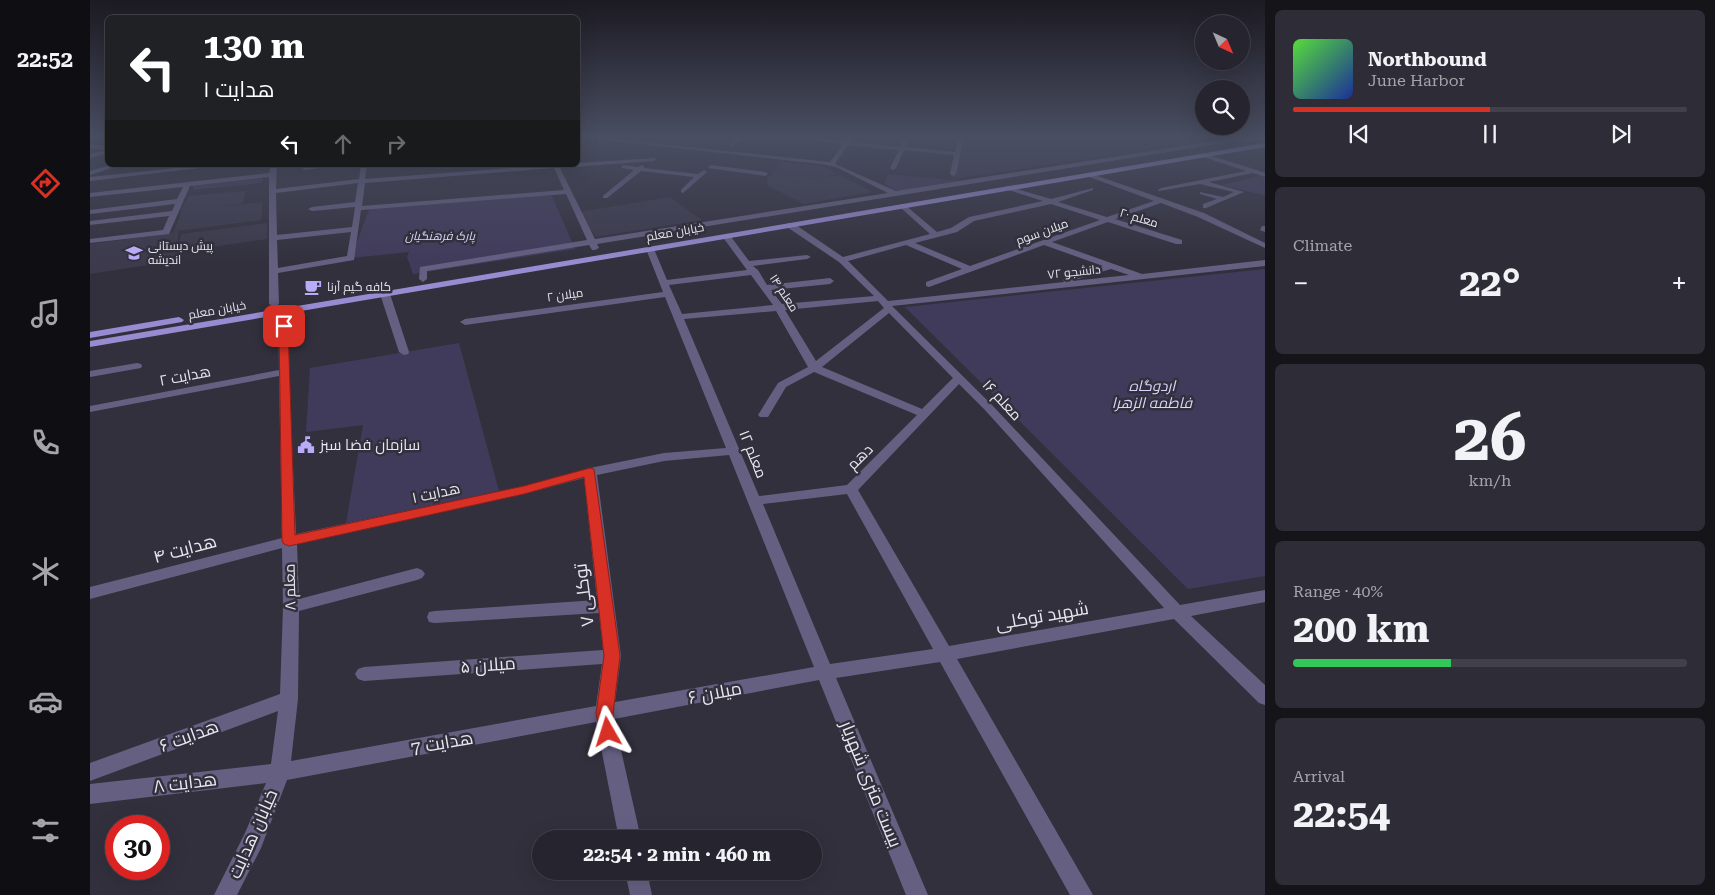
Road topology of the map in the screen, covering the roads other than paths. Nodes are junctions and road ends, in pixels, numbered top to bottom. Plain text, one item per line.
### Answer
1 (227, 180) edge
2 (273, 180) edge
3 (379, 180) edge
4 (562, 180) edge
5 (626, 180) edge
6 (695, 180) edge
7 (866, 180) edge
8 (980, 180) edge
9 (1024, 180) edge
10 (1038, 180) edge
11 (1057, 180) edge
12 (1105, 180) edge
13 (1211, 180) edge
14 (362, 181) junction
15 (1044, 182) junction
16 (1200, 182) junction
17 (187, 184) junction
18 (953, 184) junction
19 (1007, 188) junction
20 (1091, 188) dead end
21 (966, 190) junction
22 (1161, 190) dead end
23 (274, 191) junction
24 (683, 191) dead end
25 (568, 192) junction
26 (1202, 193) dead end
27 (896, 194) junction
28 (90, 195) edge
29 (605, 196) dead end
30 (1224, 199) junction
31 (1162, 200) junction
32 (181, 201) junction
33 (1050, 202) junction
34 (358, 206) junction
35 (904, 206) junction
36 (1206, 206) dead end
37 (312, 209) dead end
38 (90, 212) edge
39 (174, 212) junction
40 (1108, 220) junction
41 (90, 223) edge
42 (790, 225) junction
43 (355, 229) junction
44 (936, 235) junction
45 (726, 236) junction
46 (274, 238) junction
47 (90, 241) edge
48 (1179, 242) dead end
49 (908, 243) junction
50 (1046, 243) junction
51 (1265, 246) edge
52 (594, 247) junction
53 (650, 249) junction
54 (808, 257) dead end
55 (842, 260) junction
56 (748, 264) junction
57 (1265, 264) edge
58 (1110, 266) junction
59 (971, 270) junction
60 (275, 271) junction
61 (755, 272) junction
62 (1144, 277) junction
63 (423, 280) junction
64 (830, 281) dead end
65 (929, 284) dead end
66 (667, 288) junction
67 (766, 288) junction
68 (1044, 288) junction
69 (385, 294) junction
70 (884, 303) junction
71 (779, 307) junction
72 (279, 308) junction
73 (678, 317) junction
74 (464, 322) dead end
75 (90, 334) edge
76 (90, 344) edge
77 (404, 352) dead end
78 (137, 366) dead end
79 (814, 368) junction
80 (285, 372) junction
81 (90, 374) edge
82 (960, 378) junction
83 (90, 409) edge
84 (925, 414) junction
85 (764, 415) dead end
86 (734, 451) junction
87 (590, 472) junction
88 (851, 488) junction
89 (754, 501) junction
90 (289, 541) junction
91 (417, 574) dead end
92 (90, 593) edge
93 (1265, 596) edge
94 (606, 606) junction
95 (291, 607) junction
96 (1177, 612) junction
97 (435, 617) dead end
98 (944, 654) junction
99 (612, 656) junction
100 (825, 672) junction
101 (364, 674) dead end
102 (1265, 697) edge
103 (289, 700) junction
104 (604, 714) junction
105 (90, 772) edge
106 (280, 772) junction
107 (90, 794) edge
108 (628, 830) edge
109 (638, 880) edge
110 (225, 895) edge
111 (641, 895) edge
112 (917, 895) edge
113 (1082, 895) edge

1 - 17 street
2 - 23 street, معلم ۸
3 - 14 street
4 - 25 street
5 - 29 street
6 - 24 street
7 - 27 street
8 - 18 street
9 - 21 main road, خیابان معلم
10 - 15 main road
11 - 15 main road, خیابان معلم
12 - 31 street
13 - 16 street
14 - 23 street
14 - 34 street
15 - 19 main road, خیابان معلم
16 - 22 street
16 - 30 street
17 - 28 street
17 - 32 street
18 - 21 street
18 - 27 street
19 - 33 street, معلم ۲۰
19 - 35 main road, خیابان معلم
20 - 33 street
21 - 52 main road, خیابان معلم
23 - 46 street, معلم ۸
25 - 34 street
25 - 52 street
26 - 30 street
27 - 52 street
30 - 36 street
31 - 40 street, میلان سوم
31 - 51 street
32 - 38 street
32 - 39 street
33 - 40 street, معلم ۲۰
33 - 44 street
34 - 37 street
34 - 43 street
35 - 42 main road, خیابان معلم
35 - 44 street
39 - 41 street
39 - 47 street
40 - 48 street, معلم ۲۰
40 - 50 street, میلان سوم
42 - 45 main road, خیابان معلم
42 - 55 street, معلم ۱۶
43 - 46 street
43 - 60 street
44 - 49 street
45 - 53 main road, خیابان معلم
45 - 56 street, معلم ۱۴
46 - 60 street, معلم ۸
49 - 55 street
49 - 59 street
50 - 58 street
50 - 59 street, میلان سوم
52 - 63 main road, خیابان معلم
52 - 63 street
53 - 66 street, معلم ۱۲
53 - 69 main road, خیابان معلم
54 - 56 street
55 - 70 street, معلم ۱۶
56 - 61 street, معلم ۱۴
57 - 62 street, دانشجو ۷۲
58 - 62 street
58 - 68 street
59 - 65 street, میلان سوم
60 - 72 street, معلم ۸
61 - 66 street, میلان ۲
61 - 67 street, معلم ۱۴
62 - 68 street, دانشجو ۷۲
63 - 72 main road, خیابان معلم
64 - 67 street
66 - 73 street, معلم ۱۲
66 - 74 street, میلان ۲
67 - 71 street, معلم ۱۴
68 - 70 street, دانشجو ۷۲
69 - 72 main road, خیابان معلم
69 - 77 street
70 - 71 street, دانشجو ۷۲
70 - 79 street
70 - 82 street, معلم ۱۶
71 - 73 street, دانشجو ۷۲
71 - 79 street, معلم ۱۴
72 - 75 main road, خیابان معلم
72 - 76 main road, خیابان معلم
72 - 80 street, معلم ۸
73 - 86 street, معلم ۱۲
78 - 81 street
79 - 84 street
79 - 85 street
80 - 83 street, هدایت ۲
80 - 90 street, معلم ۸
82 - 84 street, دهم
82 - 96 street, معلم ۱۶
84 - 88 street, دهم
86 - 87 street, هدایت ۱
86 - 89 street, معلم ۱۲
87 - 90 street, هدایت ۱
87 - 94 street, توکلی ۷
88 - 89 street, دهم
88 - 98 street
89 - 100 street, معلم ۱۲
90 - 92 street, هدایت ۴
90 - 95 street, معلم ۸
91 - 95 street
93 - 96 street, شهید توکلی
94 - 97 street
94 - 99 street, توکلی ۷
95 - 103 street, معلم ۸
96 - 98 street, شهید توکلی
96 - 102 street, معلم ۱۶
98 - 100 street, شهید توکلی
98 - 113 street
99 - 101 street, میلان ۵
99 - 104 street, توکلی ۷
100 - 104 street, میلان ۶
100 - 112 street, بیست متری شهریار
103 - 105 street, هدایت ۶
103 - 106 street, معلم ۸
104 - 106 street, هدایت 7
104 - 108 street, توکلی ۷
106 - 107 street, هدایت ۸
106 - 110 street, خیابان هدایت
109 - 111 street

